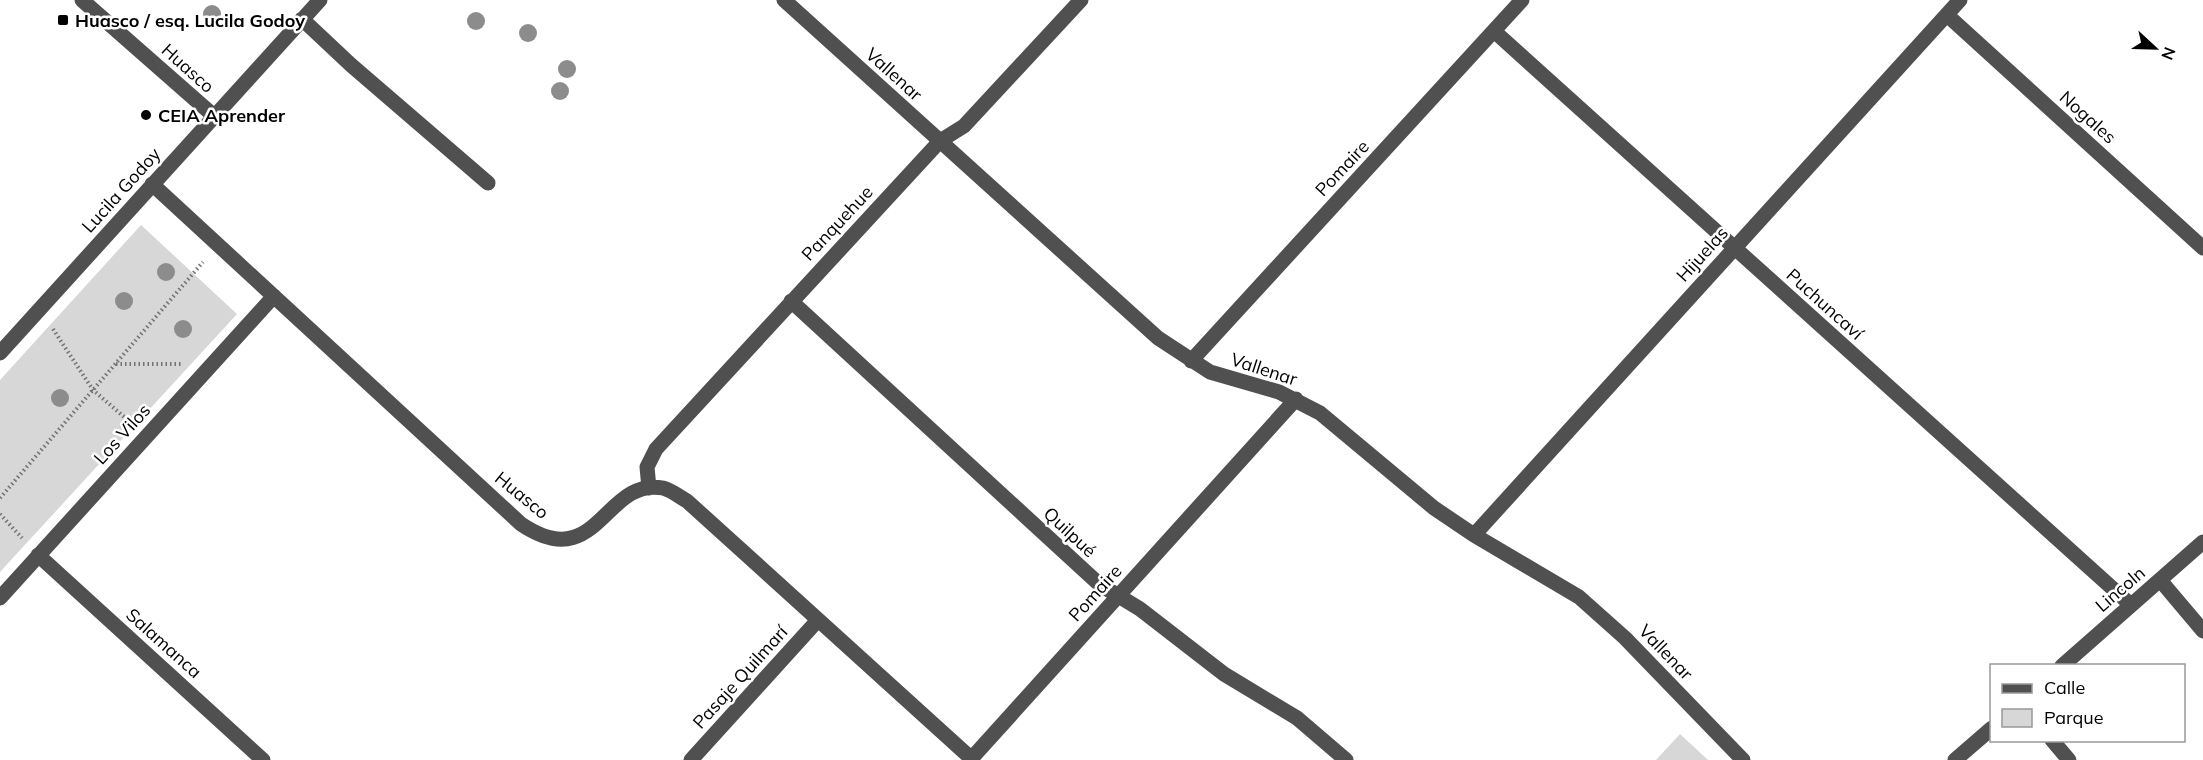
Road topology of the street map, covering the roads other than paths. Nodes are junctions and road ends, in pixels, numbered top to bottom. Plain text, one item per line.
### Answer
1 (82, 0) edge
2 (320, 0) edge
3 (783, 0) edge
4 (1081, 0) edge
5 (1522, 0) edge
6 (1960, 0) edge
7 (1947, 15) junction
8 (302, 19) junction
9 (1494, 31) junction
10 (214, 116) junction
11 (940, 141) junction
12 (488, 183) dead end
13 (152, 184) junction
14 (1735, 248) junction
15 (2203, 248) edge
16 (273, 296) junction
17 (791, 301) junction
18 (0, 353) edge
19 (1191, 361) junction
20 (1296, 399) junction
21 (649, 488) junction
22 (1473, 535) junction
23 (2203, 542) edge
24 (38, 555) junction
25 (2160, 580) junction
26 (1118, 596) junction
27 (0, 598) edge
28 (2131, 605) junction
29 (818, 620) junction
30 (2203, 631) edge
31 (2064, 664) edge
32 (1990, 730) edge
33 (2053, 742) edge
34 (972, 759) edge
35 (263, 760) edge
36 (691, 760) edge
37 (1346, 760) edge
38 (1743, 760) edge
39 (1955, 760) edge
40 (2069, 760) edge

1 - 10 street, Huasco
2 - 8 street, Lucila Godoy
3 - 11 street, Vallenar
4 - 11 street, Panquehue
5 - 9 street, Pomaire
6 - 7 street, Hijuelas
7 - 14 street, Hijuelas
7 - 15 street, Nogales
8 - 10 street, Lucila Godoy
8 - 12 street
9 - 14 street, Puchuncaví
9 - 19 street, Pomaire
10 - 13 street, Lucila Godoy
11 - 17 street, Panquehue
11 - 19 street, Vallenar
13 - 16 street, Huasco
13 - 18 street, Lucila Godoy
14 - 22 street, Hijuelas
14 - 28 street, Puchuncaví
16 - 21 street, Huasco
16 - 24 street, Los Vilos
17 - 21 street, Panquehue
17 - 26 street, Quilpué
19 - 20 street, Vallenar
20 - 22 street, Vallenar
20 - 26 street, Pomaire
21 - 29 street
22 - 38 street, Vallenar
23 - 25 street, Lincoln
24 - 27 street, Los Vilos
24 - 35 street, Salamanca
25 - 28 street, Lincoln
25 - 30 street
26 - 34 street, Pomaire
26 - 37 street, Quilpué
28 - 31 street, Lincoln
29 - 34 street
29 - 36 street, Pasaje Quilmarí
32 - 39 street
33 - 40 street

